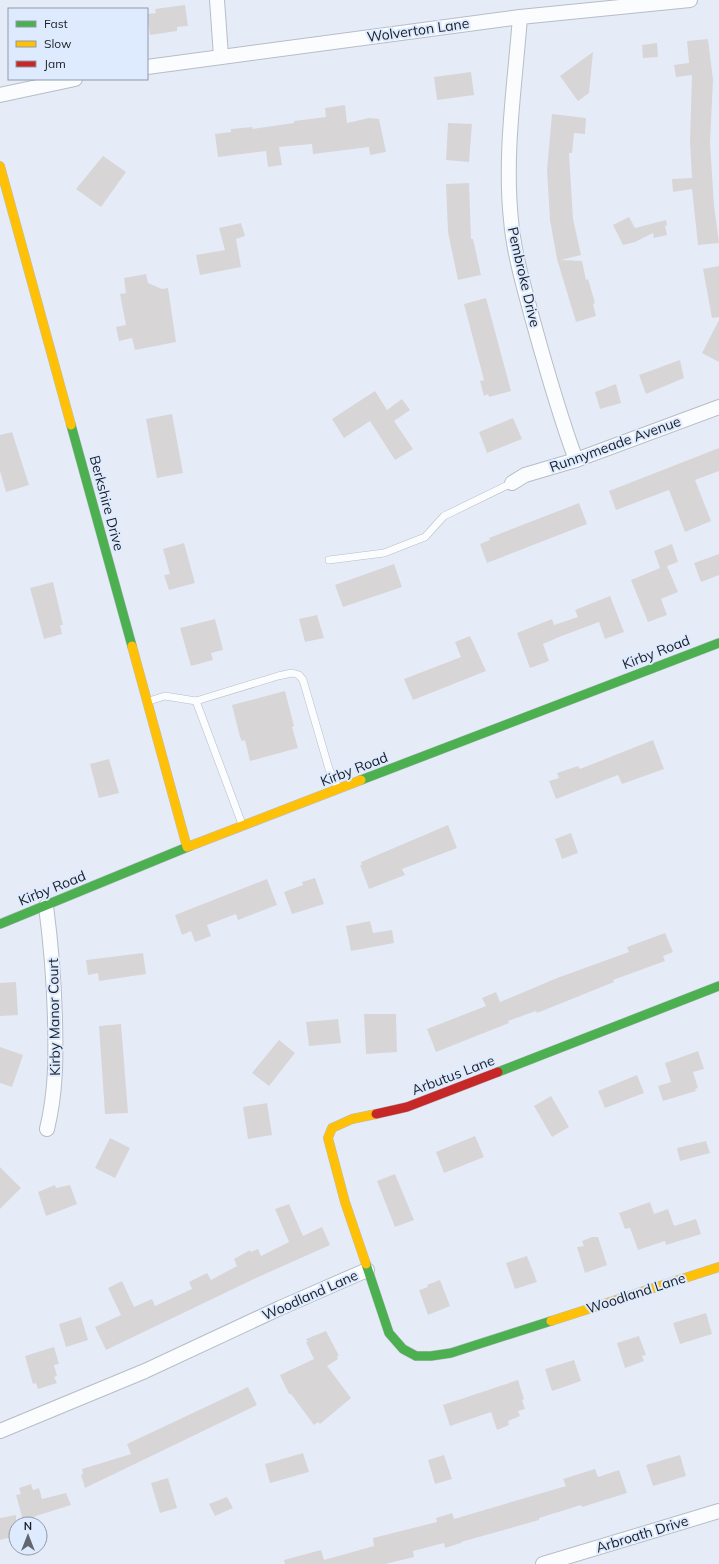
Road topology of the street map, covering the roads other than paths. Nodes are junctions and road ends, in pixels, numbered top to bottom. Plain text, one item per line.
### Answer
1 (217, 0) edge
2 (690, 0) edge
3 (604, 4) edge
4 (520, 17) junction
5 (221, 56) junction
6 (148, 67) edge
7 (70, 80) edge
8 (0, 95) edge
9 (0, 166) edge
10 (719, 407) edge
11 (576, 460) junction
12 (512, 483) joint
13 (329, 560) dead end
14 (719, 643) edge
15 (196, 701) junction
16 (147, 702) junction
17 (338, 789) junction
18 (243, 826) junction
19 (187, 847) junction
20 (46, 906) junction
21 (0, 924) edge
22 (719, 986) edge
23 (47, 1129) dead end
24 (719, 1267) edge
25 (367, 1270) junction
26 (0, 1431) edge
27 (719, 1511) edge
28 (543, 1564) edge

1 - 5 street
2 - 3 street, Wolverton Lane
3 - 4 street, Wolverton Lane
4 - 5 street, Wolverton Lane
4 - 11 street, Pembroke Drive
5 - 6 street, Wolverton Lane
7 - 8 street
9 - 16 street, Berkshire Drive
10 - 11 street, Runnymeade Avenue
11 - 12 street, Runnymeade Avenue
12 - 13 lane
14 - 17 street, Kirby Road
15 - 16 lane
15 - 17 lane
15 - 18 lane
16 - 19 street, Berkshire Drive
17 - 18 street, Kirby Road
18 - 19 street, Kirby Road
19 - 20 street, Kirby Road
20 - 21 street, Kirby Road
20 - 23 street, Kirby Manor Court
22 - 25 street, Arbutus Lane
24 - 25 street, Woodland Lane
25 - 26 street, Woodland Lane
27 - 28 street, Arbroath Drive

